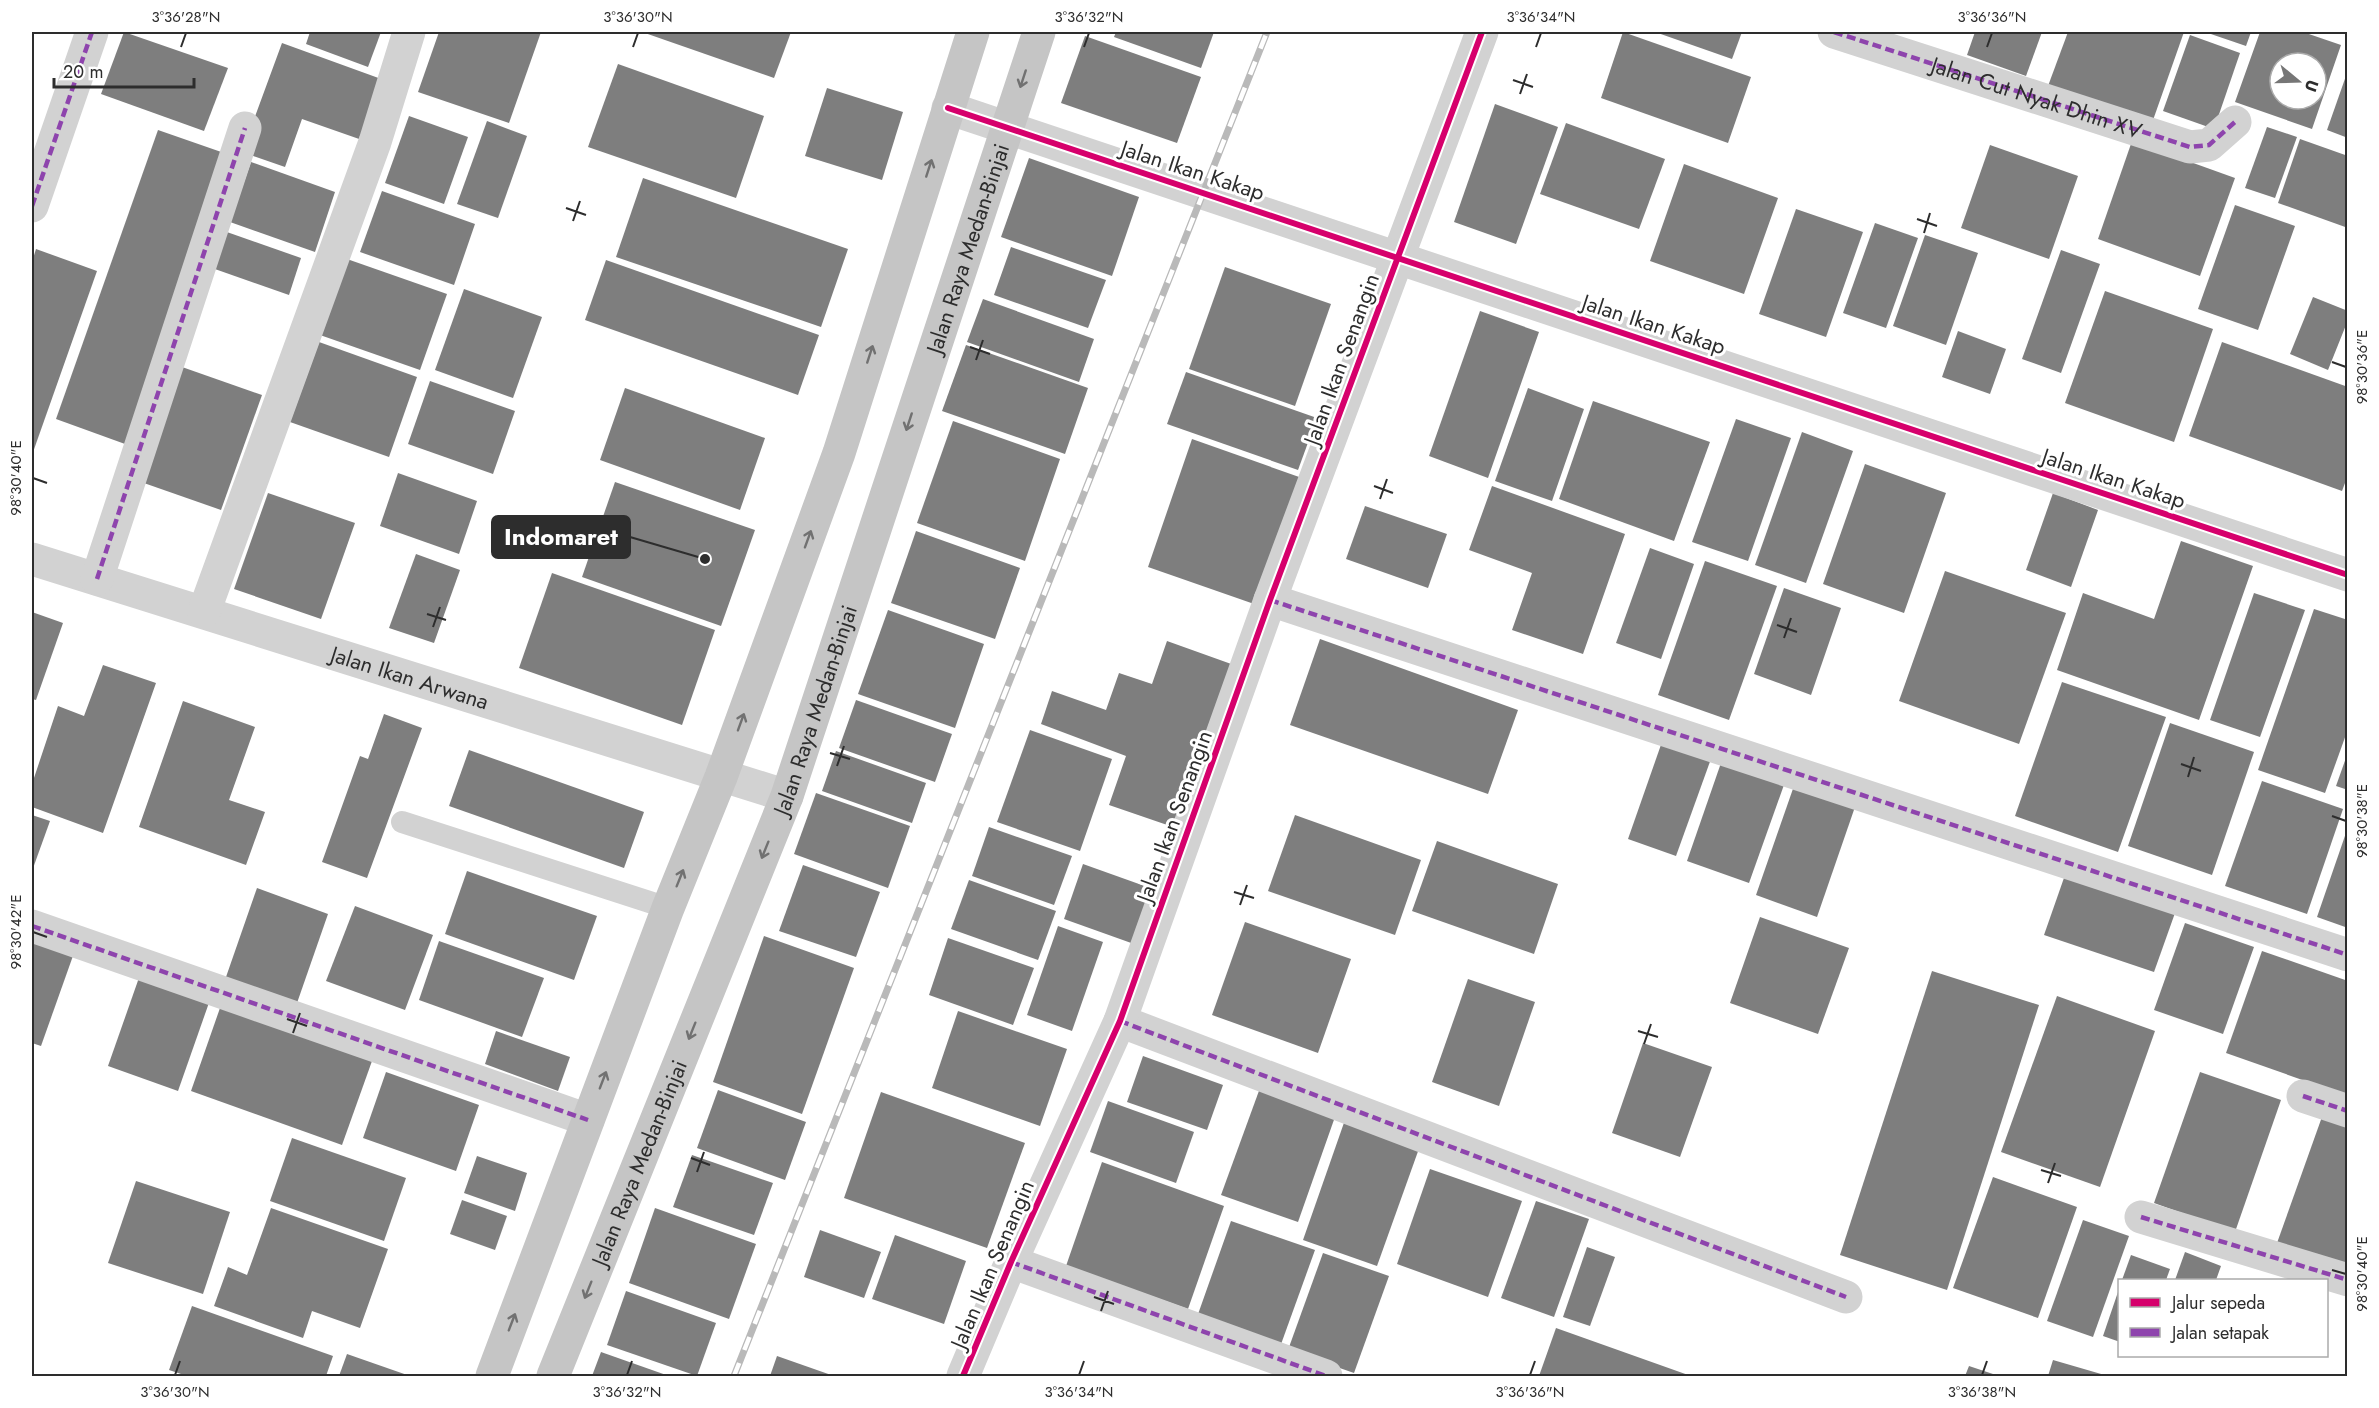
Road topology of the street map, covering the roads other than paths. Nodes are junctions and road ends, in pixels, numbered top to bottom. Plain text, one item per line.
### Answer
1 (92, 32) edge
2 (409, 32) edge
3 (1039, 32) edge
4 (1482, 32) edge
5 (1834, 32) edge
6 (968, 33) edge
7 (948, 108) junction
8 (2235, 122) dead end
9 (1007, 127) junction
10 (245, 128) dead end
11 (32, 206) edge
12 (1398, 258) junction
13 (32, 559) edge
14 (2348, 575) edge
15 (97, 579) junction
16 (1270, 600) junction
17 (204, 612) junction
18 (721, 777) junction
19 (787, 795) junction
20 (402, 822) dead end
21 (668, 908) junction
22 (32, 926) edge
23 (2348, 955) edge
24 (1120, 1022) junction
25 (2303, 1096) dead end
26 (2348, 1111) edge
27 (588, 1120) junction
28 (2141, 1217) dead end
29 (1011, 1262) junction
30 (2348, 1280) edge
31 (1846, 1297) dead end
32 (492, 1377) edge
33 (553, 1377) edge
34 (963, 1377) edge
35 (1326, 1377) edge

1 - 11 street
2 - 17 street
3 -> 9 main road, Jalan Raya Medan-Binjai
4 - 12 street, Jalan Ikan Senangin
5 - 8 street, Jalan Cut Nyak Dhin XV
6 - 7 main road
7 - 9 street, Jalan Ikan Kakap
18 -> 7 main road
9 - 12 street, Jalan Ikan Kakap
9 -> 19 main road, Jalan Raya Medan-Binjai
10 - 15 street
12 - 14 street, Jalan Ikan Kakap
12 - 16 street, Jalan Ikan Senangin
13 - 15 street, Jalan Ikan Arwana
15 - 17 street, Jalan Ikan Arwana
16 - 23 street
16 - 24 street, Jalan Ikan Senangin
17 - 18 street, Jalan Ikan Arwana
18 - 19 street, Jalan Ikan Arwana
21 -> 18 main road
19 -> 33 main road, Jalan Raya Medan-Binjai
20 - 21 lane
27 -> 21 main road
22 - 27 street
24 - 29 street, Jalan Ikan Senangin
24 - 31 street
25 - 26 street
32 -> 27 main road
28 - 30 street
29 - 34 street, Jalan Ikan Senangin
29 - 35 street

